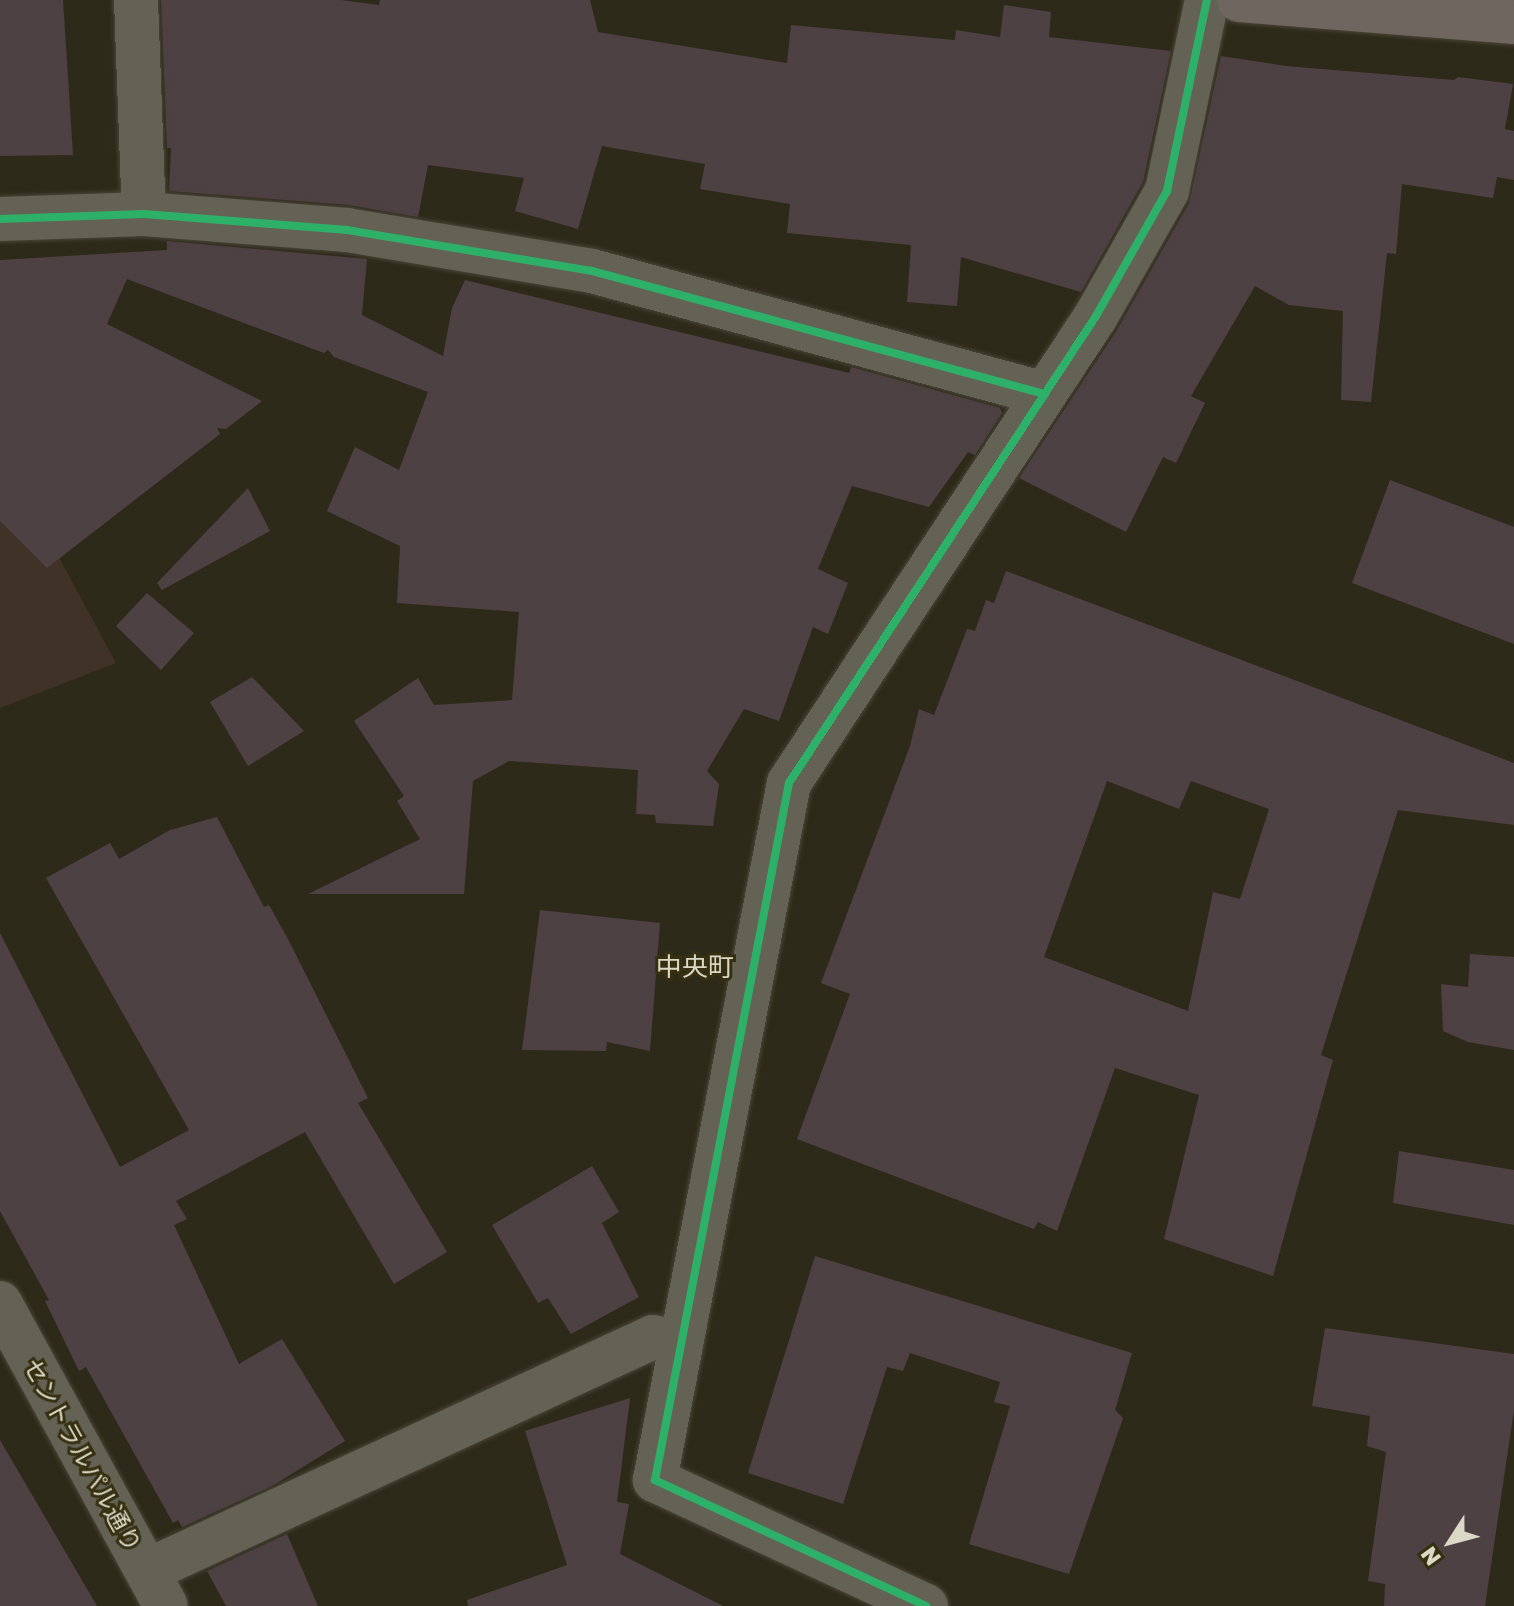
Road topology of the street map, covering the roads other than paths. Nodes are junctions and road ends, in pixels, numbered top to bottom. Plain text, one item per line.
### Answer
1 (136, 0) edge
2 (1207, 0) edge
3 (1239, 0) edge
4 (1514, 22) edge
5 (144, 214) junction
6 (0, 219) edge
7 (1045, 394) junction
8 (0, 1303) edge
9 (681, 1343) junction
10 (157, 1588) edge
11 (926, 1606) edge

1 - 5 street
2 - 7 street
3 - 4 main road
5 - 6 street
5 - 7 street
7 - 9 street
8 - 10 street, セントラルパル通り
9 - 10 street
9 - 11 street

